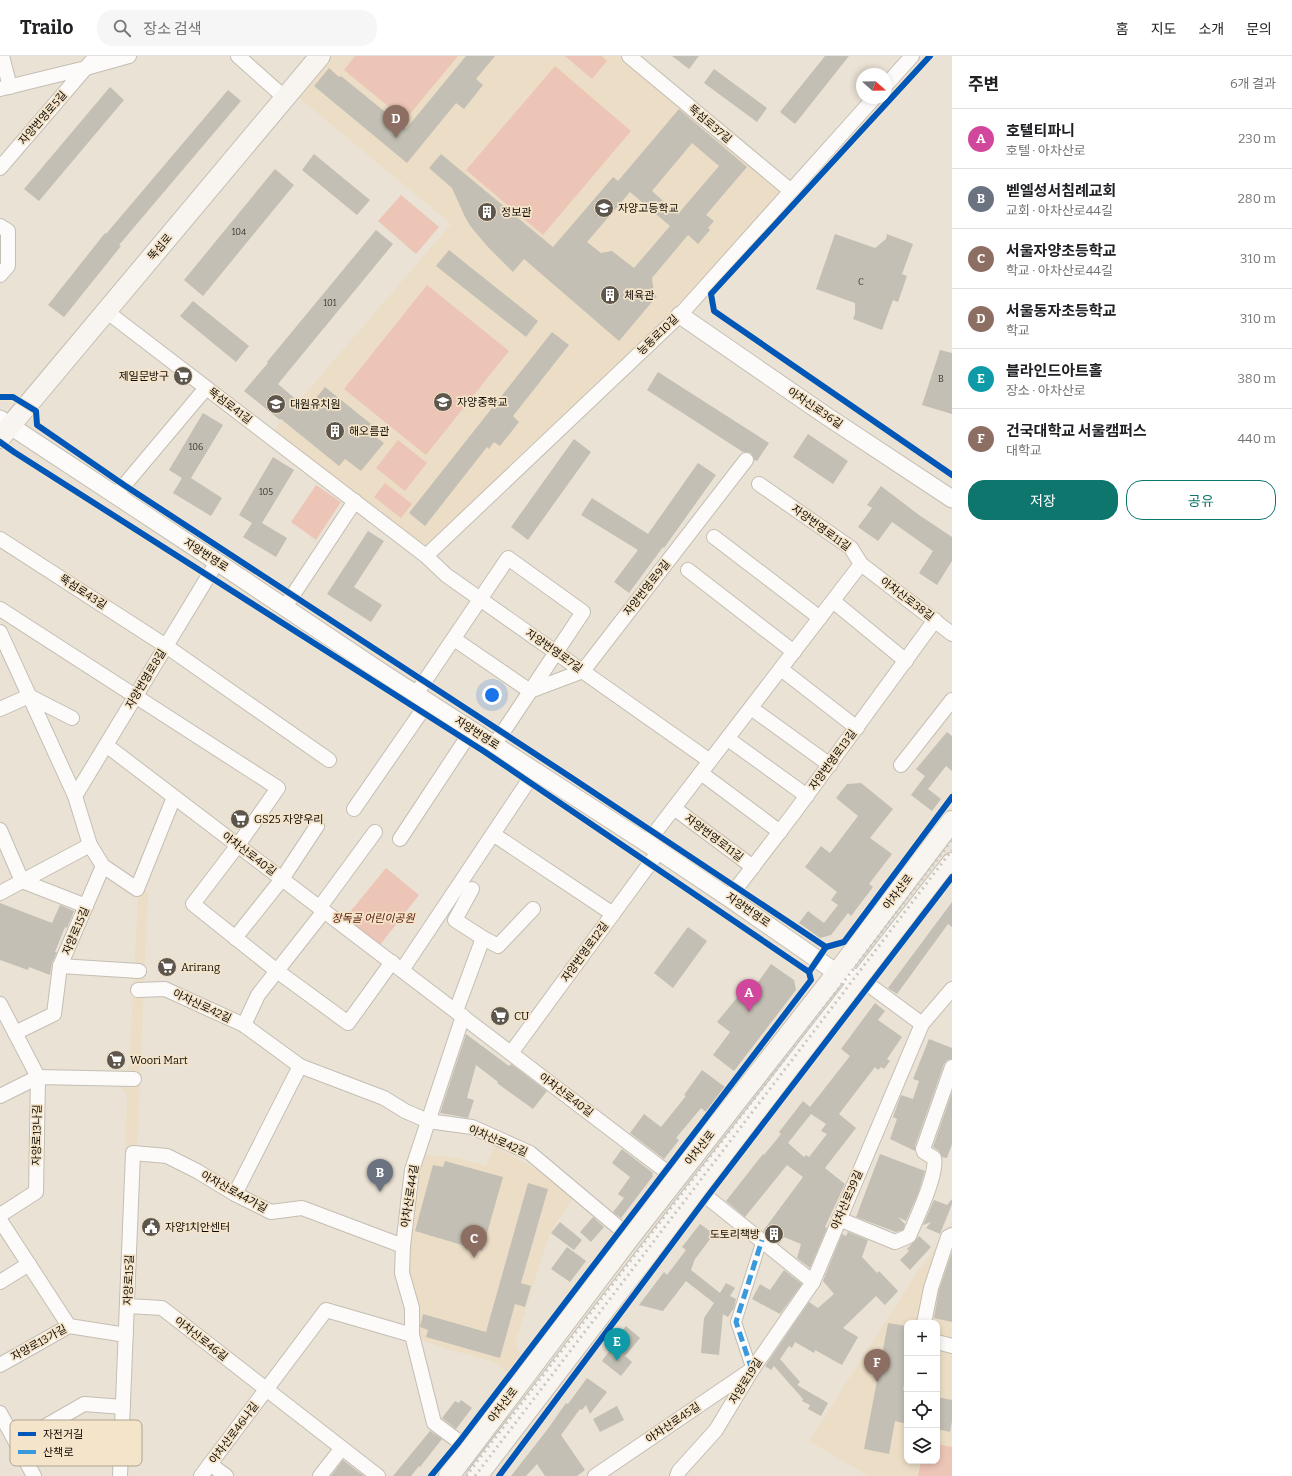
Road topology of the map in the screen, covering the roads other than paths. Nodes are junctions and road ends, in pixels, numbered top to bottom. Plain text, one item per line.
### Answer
1 (2, 56) edge
2 (96, 56) edge
3 (129, 56) edge
4 (238, 56) edge
5 (320, 56) edge
6 (629, 56) edge
7 (912, 56) edge
8 (85, 62) edge
9 (892, 78) edge
10 (5, 88) edge
11 (285, 98) junction
12 (869, 104) edge
13 (0, 168) edge
14 (790, 191) junction
15 (0, 226) edge
16 (0, 275) edge
17 (106, 311) junction
18 (680, 315) junction
19 (206, 388) junction
20 (3, 428) edge
21 (746, 460) dead end
22 (759, 484) dead end
23 (116, 495) junction
24 (952, 499) edge
25 (354, 501) junction
26 (714, 538) dead end
27 (0, 539) edge
28 (426, 556) junction
29 (217, 562) junction
30 (861, 564) junction
31 (688, 570) dead end
32 (481, 599) junction
33 (833, 601) junction
34 (285, 607) junction
35 (0, 609) edge
36 (820, 618) junction
37 (935, 620) junction
38 (0, 632) edge
39 (952, 634) edge
40 (454, 639) junction
41 (166, 646) junction
42 (556, 652) junction
43 (794, 652) junction
44 (906, 661) junction
45 (6, 663) edge
46 (781, 669) junction
47 (583, 671) junction
48 (530, 691) junction
49 (29, 696) junction
50 (135, 697) junction
51 (422, 698) junction
52 (952, 700) edge
53 (751, 708) junction
54 (0, 709) edge
55 (947, 717) edge
56 (72, 718) dead end
57 (857, 728) junction
58 (472, 730) junction
59 (728, 739) junction
60 (495, 744) junction
61 (106, 745) junction
62 (329, 760) dead end
63 (710, 761) junction
64 (830, 765) junction
65 (902, 765) dead end
66 (535, 771) junction
67 (701, 773) junction
68 (74, 796) junction
69 (807, 796) junction
70 (174, 797) junction
71 (354, 808) dead end
72 (674, 808) junction
73 (952, 821) edge
74 (316, 826) dead end
75 (0, 830) edge
76 (375, 832) dead end
77 (780, 832) junction
78 (493, 834) junction
79 (400, 839) dead end
80 (90, 845) junction
81 (238, 845) junction
82 (653, 847) junction
83 (952, 863) edge
84 (103, 866) junction
85 (753, 867) junction
86 (282, 879) junction
87 (22, 881) junction
88 (472, 890) dead end
89 (0, 893) edge
90 (729, 898) junction
91 (86, 906) junction
92 (322, 909) junction
93 (533, 909) dead end
94 (613, 914) junction
95 (235, 938) junction
96 (483, 938) junction
97 (60, 966) junction
98 (397, 966) junction
99 (139, 971) dead end
100 (277, 971) junction
101 (837, 973) junction
102 (861, 979) junction
103 (952, 989) edge
104 (138, 990) dead end
105 (0, 1004) edge
106 (459, 1013) junction
107 (922, 1024) junction
108 (244, 1025) junction
109 (15, 1033) junction
110 (511, 1053) junction
111 (300, 1066) junction
112 (952, 1067) edge
113 (38, 1077) junction
114 (134, 1079) dead end
115 (0, 1096) edge
116 (428, 1122) junction
117 (133, 1153) joint
118 (676, 1179) junction
119 (697, 1189) junction
120 (235, 1194) junction
121 (0, 1215) edge
122 (839, 1219) junction
123 (0, 1220) edge
124 (952, 1235) edge
125 (630, 1237) junction
126 (762, 1240) junction
127 (402, 1246) junction
128 (29, 1264) junction
129 (0, 1282) edge
130 (813, 1282) junction
131 (128, 1306) junction
132 (925, 1320) edge
133 (69, 1326) junction
134 (126, 1335) junction
135 (412, 1335) junction
136 (940, 1343) edge
137 (952, 1346) edge
138 (0, 1365) edge
139 (752, 1370) junction
140 (267, 1390) junction
141 (123, 1407) junction
142 (0, 1413) edge
143 (56, 1420) edge
144 (122, 1420) edge
145 (10, 1432) edge
146 (342, 1448) junction
147 (469, 1449) junction
148 (210, 1464) junction
149 (29, 1466) edge
150 (120, 1466) edge
151 (682, 1474) edge
152 (34, 1476) edge
153 (120, 1476) edge
154 (201, 1476) edge
155 (226, 1476) edge
156 (320, 1476) edge
157 (378, 1476) edge
158 (449, 1476) edge
159 (478, 1476) edge
160 (595, 1476) edge

1 - 10 street
2 - 8 street, 자양번영로5길
3 - 8 street
4 - 11 street
5 - 11 main road, 뚝섬로
6 - 14 street, 뚝섬로37길
7 - 9 street
8 - 10 street, 자양번영로5길
8 - 13 street, 자양번영로5길
11 - 17 main road, 뚝섬로
12 - 14 street, 능동로10길
14 - 18 street, 능동로10길
15 - 16 street
17 - 19 street, 뚝섬로41길
17 - 20 main road, 뚝섬로
18 - 24 street, 아차산로36길
18 - 28 street, 능동로10길
19 - 23 street
19 - 25 street, 뚝섬로41길
20 - 23 street, 자양번영로
21 - 47 street, 자양번영로9길
22 - 30 street, 자양번영로11길
23 - 29 street, 자양번영로
25 - 28 street, 뚝섬로41길
25 - 34 street
26 - 36 street
27 - 41 street, 뚝섬로43길
28 - 32 street, 자양번영로7길
29 - 34 street, 자양번영로
29 - 41 street, 자양번영로8길
30 - 33 street, 자양번영로11길
30 - 37 street, 아차산로38길
31 - 43 street
32 - 40 street
32 - 42 street, 자양번영로7길
32 - 42 street
33 - 36 street, 자양번영로11길
33 - 44 street
34 - 51 street, 자양번영로
35 - 50 street
36 - 43 street, 자양번영로11길
37 - 39 street, 아차산로38길
37 - 44 street, 자양번영로13길
38 - 45 street
40 - 48 street
40 - 51 street
41 - 50 street, 자양번영로8길
41 - 62 street, 뚝섬로43길
42 - 47 street, 자양번영로7길
42 - 48 street
43 - 46 street, 자양번영로11길
44 - 57 street, 자양번영로13길
45 - 49 street
46 - 53 street, 자양번영로11길
46 - 57 street
47 - 48 street
47 - 63 street, 자양번영로7길
48 - 60 street
49 - 54 street
49 - 56 street
49 - 68 street
50 - 61 street, 자양번영로8길
50 - 81 street
51 - 58 street, 자양번영로
51 - 71 street
52 - 55 street
53 - 59 street, 자양번영로11길
53 - 64 street
55 - 65 street
57 - 64 street, 자양번영로13길
58 - 60 street, 자양번영로
58 - 79 street
59 - 63 street, 자양번영로11길
59 - 69 street
60 - 66 street, 자양번영로
61 - 68 street, 자양번영로8길
61 - 70 street, 아차산로40길
63 - 67 street, 자양번영로11길
64 - 69 street, 자양번영로13길
66 - 78 street
66 - 82 street, 자양번영로
67 - 72 street, 자양번영로11길
67 - 77 street
68 - 80 street
69 - 77 street, 자양번영로13길
70 - 81 street, 아차산로40길
70 - 84 street
72 - 82 street, 자양번영로11길
72 - 85 street, 자양번영로11길
73 - 101 main road, 아차산로
74 - 86 street
75 - 87 street
76 - 92 street
77 - 85 street, 자양번영로13길
78 - 94 street
78 - 98 street
80 - 84 street
80 - 87 street
81 - 86 street, 아차산로40길
81 - 95 street
82 - 90 street, 자양번영로
82 - 94 street, 자양번영로12길
83 - 102 main road, 아차산로
84 - 91 street, 자양로15길
85 - 90 street, 자양번영로13길
86 - 92 street, 아차산로40길
86 - 95 street
87 - 89 street
87 - 91 street
88 - 96 street
90 - 101 street, 자양번영로
91 - 97 street, 자양로15길
92 - 98 street, 아차산로40길
92 - 100 street
93 - 96 street
94 - 110 street, 자양번영로12길
95 - 100 street
96 - 106 street
97 - 99 street, 자양로15길
97 - 109 street
98 - 100 street
98 - 106 street, 아차산로40길
100 - 108 street
101 - 102 street
101 - 118 main road, 아차산로
102 - 107 street
102 - 119 main road, 아차산로
103 - 107 street, 아차산로39길
104 - 108 street, 아차산로42길
105 - 109 street
106 - 110 street, 아차산로40길
106 - 116 street, 아차산로44길
107 - 122 street, 아차산로39길
108 - 111 street, 아차산로42길
109 - 113 street
110 - 118 street, 아차산로40길
111 - 116 street, 아차산로42길
111 - 120 street
112 - 122 street
113 - 114 street
113 - 115 street
113 - 121 street, 자양로13나길
116 - 125 street, 아차산로42길
116 - 127 street, 아차산로44길
117 - 120 street, 아차산로44가길
117 - 131 street, 자양로15길
118 - 125 main road, 아차산로
119 - 126 street
119 - 159 main road, 아차산로
120 - 127 street, 아차산로44가길
122 - 130 street, 아차산로39길
123 - 128 street
124 - 132 street
125 - 147 main road, 아차산로
126 - 130 street
126 - 139 street
127 - 135 street, 아차산로44길
128 - 129 street
128 - 133 street
130 - 139 street, 자양로19길
131 - 134 street, 자양로15길
131 - 140 street, 아차산로46길
133 - 134 street, 자양로13가길
133 - 138 street, 자양로13가길
134 - 141 street, 자양로15길
135 - 140 street
135 - 147 street, 아차산로44길
136 - 137 street
139 - 151 street, 자양로19길
139 - 160 street, 아차산로45길
140 - 146 street, 아차산로46길
140 - 148 street, 아차산로46나길
141 - 143 street
141 - 144 street, 자양로15길
142 - 145 street
146 - 156 street
146 - 157 street, 아차산로46길
147 - 158 main road, 아차산로
148 - 154 street, 아차산로46나길
148 - 155 street
149 - 152 street
150 - 153 street, 자양로15길

